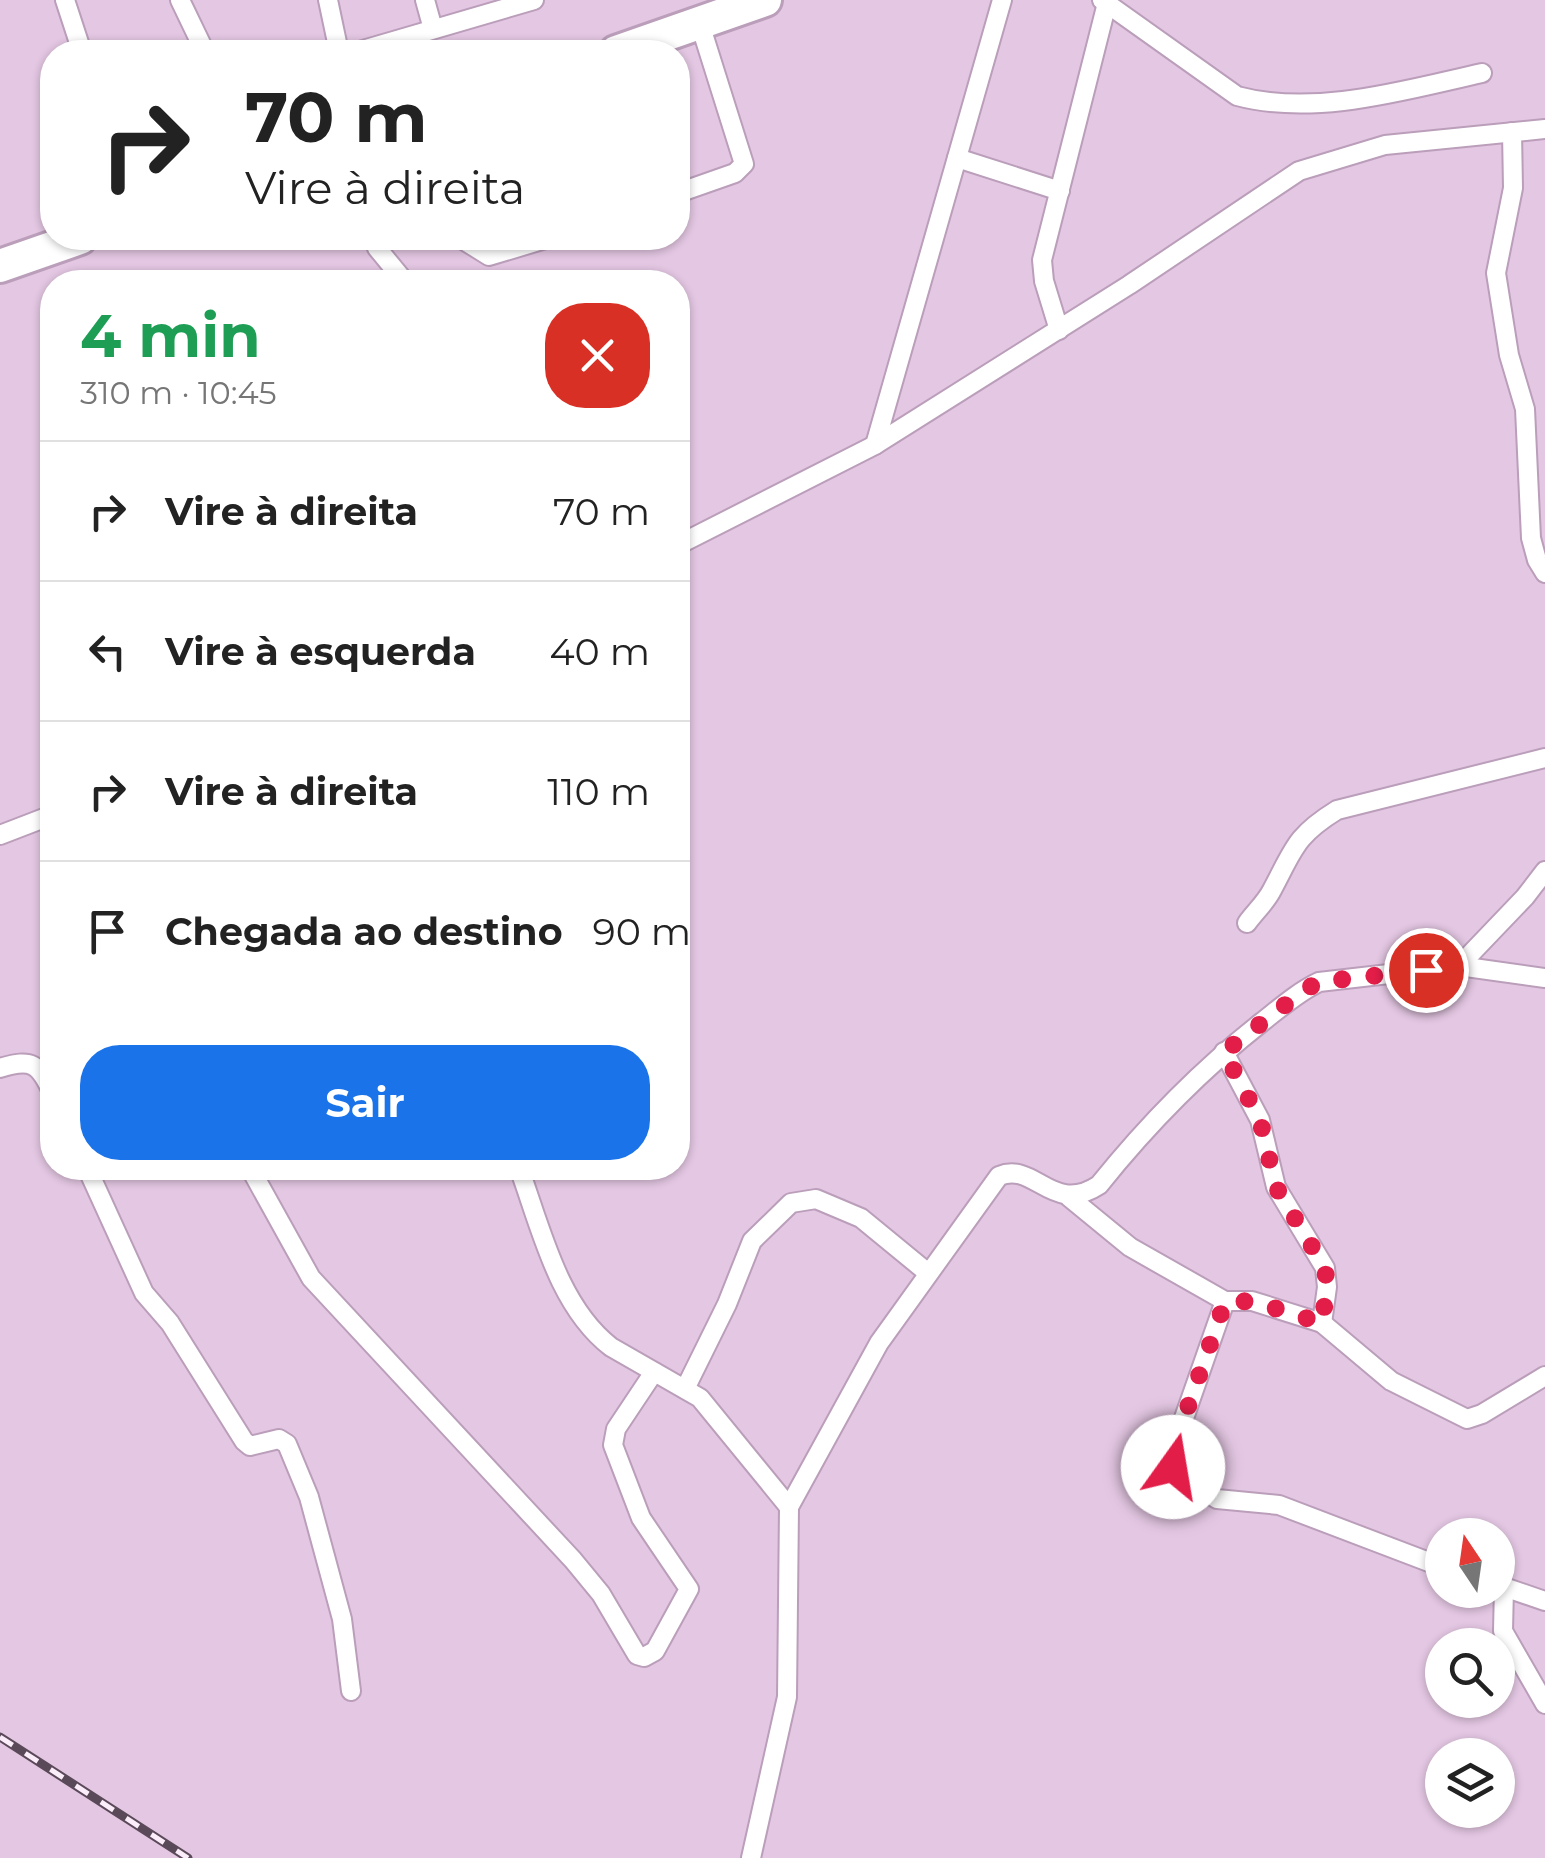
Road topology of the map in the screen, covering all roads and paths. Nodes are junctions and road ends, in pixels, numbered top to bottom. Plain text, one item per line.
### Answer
1 (65, 0) edge
2 (180, 0) edge
3 (328, 0) edge
4 (425, 0) edge
5 (534, 0) edge
6 (766, 0) edge
7 (1002, 0) edge
8 (1104, 1) edge
9 (700, 24) junction
10 (432, 29) junction
11 (78, 40) edge
12 (199, 40) edge
13 (336, 40) edge
14 (396, 40) edge
15 (652, 40) edge
16 (1482, 73) dead end
17 (1545, 129) edge
18 (1512, 132) junction
19 (957, 158) junction
20 (690, 189) edge
21 (1060, 191) junction
22 (46, 250) edge
23 (379, 250) edge
24 (479, 250) edge
25 (509, 250) edge
26 (0, 266) edge
27 (394, 270) edge
28 (1060, 330) junction
29 (875, 445) junction
30 (690, 539) edge
31 (1545, 573) edge
32 (1545, 758) edge
33 (40, 819) edge
34 (0, 835) edge
35 (1545, 871) edge
36 (1247, 922) dead end
37 (1459, 966) junction
38 (1545, 978) edge
39 (1224, 1052) junction
40 (0, 1068) edge
41 (40, 1070) edge
42 (92, 1180) edge
43 (256, 1180) edge
44 (524, 1180) edge
45 (1069, 1197) junction
46 (928, 1273) junction
47 (1225, 1302) junction
48 (1322, 1323) junction
49 (654, 1372) junction
50 (1545, 1376) edge
51 (685, 1389) junction
52 (789, 1506) junction
53 (1425, 1561) edge
54 (1515, 1591) edge
55 (1545, 1600) edge
56 (1501, 1608) edge
57 (350, 1692) dead end
58 (1545, 1704) edge
59 (751, 1858) edge

1 - 11 street
2 - 12 street
3 - 13 street
4 - 10 street
5 - 10 street
6 - 9 highway
7 - 19 street
8 - 16 street
8 - 21 street
9 - 15 highway
9 - 20 street
10 - 14 street
17 - 18 street
18 - 28 street
18 - 31 street
19 - 21 street
19 - 29 street
21 - 28 street
22 - 26 highway
23 - 27 street
24 - 25 street
28 - 29 street
29 - 30 street
32 - 36 street
33 - 34 street
35 - 37 street
37 - 38 street
37 - 39 street
39 - 45 street
39 - 48 street
40 - 41 street
42 - 57 street
43 - 49 street
44 - 49 street
45 - 46 street
45 - 47 street
46 - 51 street
46 - 52 street
47 - 48 street
47 - 53 street
48 - 50 street
49 - 51 street
51 - 52 street
52 - 59 street
54 - 55 street
56 - 58 street

